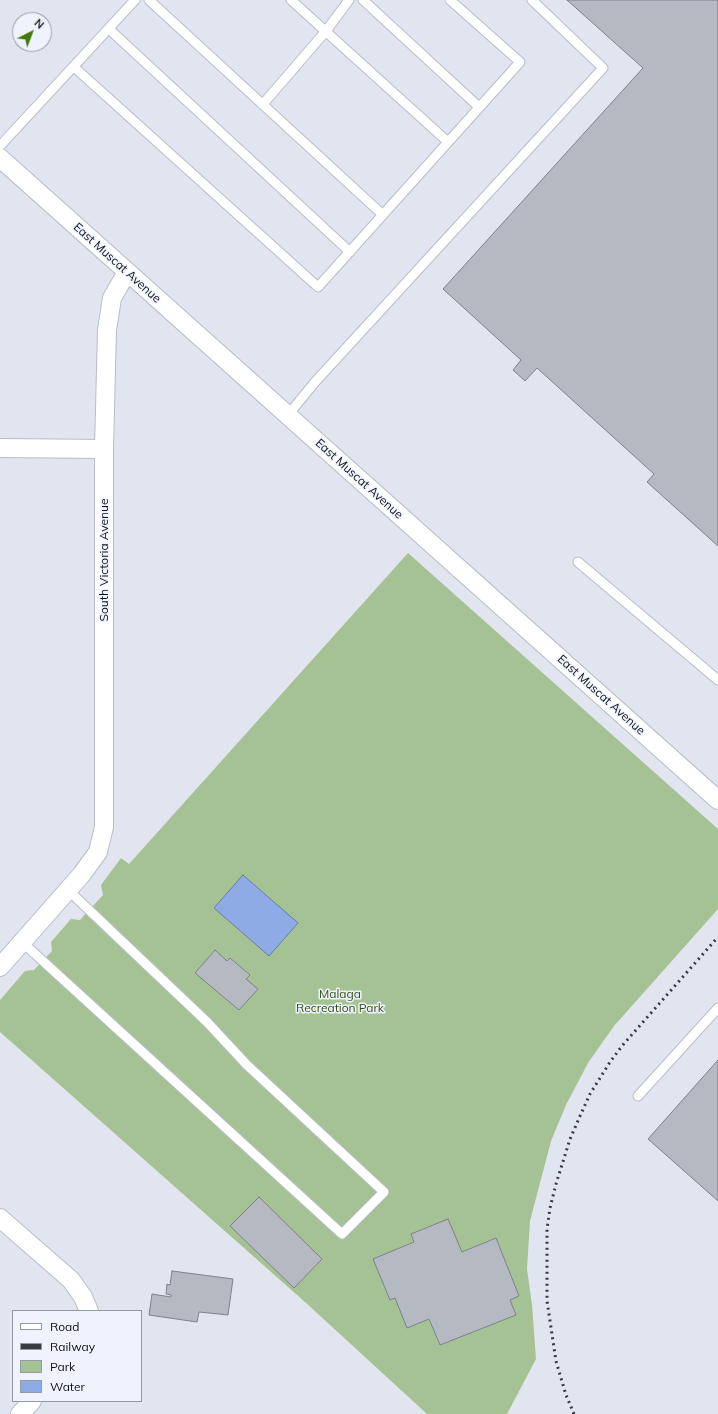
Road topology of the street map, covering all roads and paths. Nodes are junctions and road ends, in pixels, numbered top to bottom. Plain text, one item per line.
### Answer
1 (135, 0) edge
2 (149, 0) edge
3 (291, 0) edge
4 (349, 0) edge
5 (363, 0) edge
6 (450, 0) edge
7 (532, 0) edge
8 (109, 28) junction
9 (326, 31) junction
10 (74, 67) junction
11 (263, 104) junction
12 (479, 107) junction
13 (448, 142) junction
14 (0, 146) edge
15 (0, 158) edge
16 (383, 215) junction
17 (350, 252) junction
18 (127, 272) junction
19 (288, 415) junction
20 (0, 448) edge
21 (104, 449) junction
22 (578, 562) dead end
23 (718, 680) edge
24 (718, 800) edge
25 (68, 890) junction
26 (22, 942) junction
27 (0, 966) edge
28 (718, 1008) edge
29 (638, 1096) dead end
30 (0, 1218) edge
31 (89, 1310) edge
32 (31, 1402) edge
33 (20, 1414) edge

1 - 8 lane
2 - 11 lane
3 - 9 lane
4 - 9 lane
5 - 12 lane
6 - 12 lane
7 - 19 lane
8 - 10 lane
8 - 17 lane
9 - 11 lane
9 - 13 lane
10 - 14 lane
10 - 17 lane
11 - 16 lane
12 - 13 lane
13 - 16 lane
15 - 18 street, East Muscat Avenue
16 - 17 lane
18 - 19 street, East Muscat Avenue
18 - 21 street, South Victoria Avenue
19 - 24 street, East Muscat Avenue
20 - 21 street
21 - 25 street, South Victoria Avenue
22 - 23 lane
25 - 26 street
25 - 26 lane
26 - 27 street
28 - 29 lane
30 - 31 street
32 - 33 street

